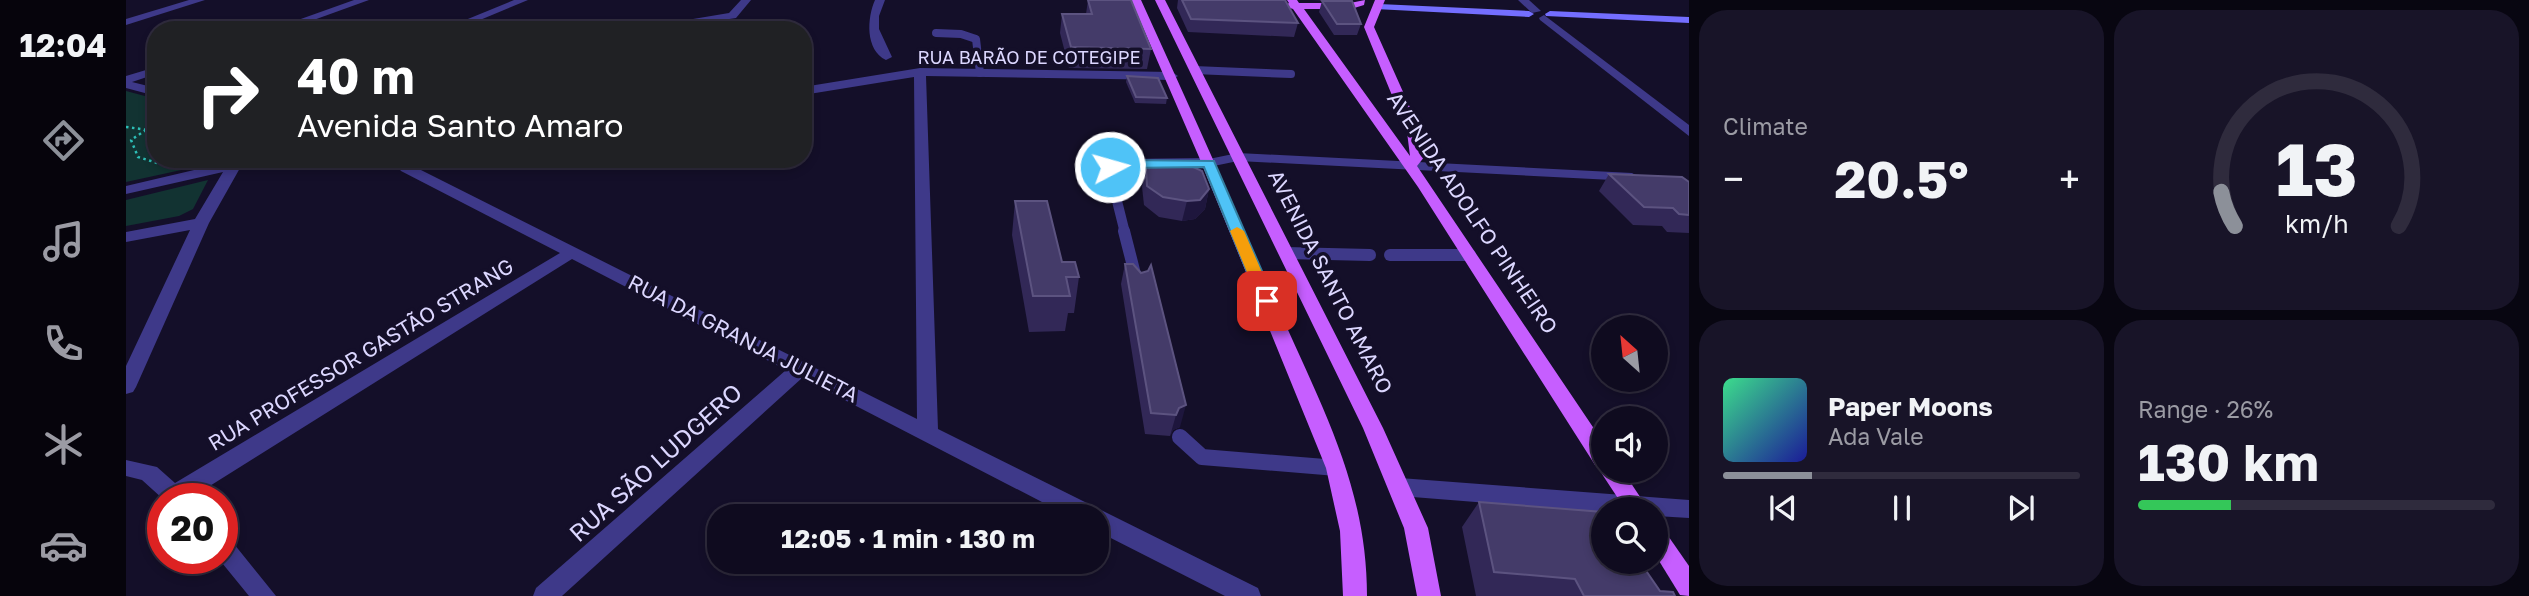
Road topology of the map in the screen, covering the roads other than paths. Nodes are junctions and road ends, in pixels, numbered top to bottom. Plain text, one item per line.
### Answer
1 (200, 0) edge
2 (364, 0) edge
3 (523, 0) edge
4 (747, 0) edge
5 (880, 0) edge
6 (1137, 0) edge
7 (1160, 0) edge
8 (1523, 0) edge
9 (1178, 2) edge
10 (1294, 3) edge
11 (1357, 3) edge
12 (1379, 4) edge
13 (1272, 5) edge
14 (1540, 14) junction
15 (1689, 20) edge
16 (302, 21) edge
17 (469, 21) edge
18 (704, 21) edge
19 (126, 22) edge
20 (936, 33) dead end
21 (887, 57) dead end
22 (1194, 70) junction
23 (920, 72) junction
24 (981, 73) junction
25 (147, 74) edge
26 (1291, 74) dead end
27 (1172, 76) junction
28 (126, 82) edge
29 (147, 89) edge
30 (812, 90) edge
31 (1689, 132) edge
32 (1238, 157) junction
33 (1209, 163) junction
34 (1410, 165) junction
35 (225, 168) edge
36 (233, 168) edge
37 (406, 168) edge
38 (1649, 178) edge
39 (126, 190) edge
40 (201, 223) junction
41 (126, 237) edge
42 (571, 253) junction
43 (1286, 253) junction
44 (1370, 254) dead end
45 (1390, 255) dead end
46 (1470, 255) junction
47 (1138, 285) edge
48 (801, 368) junction
49 (126, 387) edge
50 (928, 432) junction
51 (1180, 437) dead end
52 (1591, 440) edge
53 (126, 468) edge
54 (1337, 468) junction
55 (160, 483) edge
56 (199, 483) edge
57 (1400, 487) junction
58 (1591, 503) edge
59 (1067, 504) edge
60 (1668, 508) edge
61 (1689, 509) edge
62 (1109, 526) edge
63 (1668, 555) edge
64 (238, 565) edge
65 (1689, 587) edge
66 (264, 596) edge
67 (545, 596) edge
68 (1249, 596) edge
69 (1355, 596) edge
70 (1429, 596) edge

1 - 19 street
2 - 16 street
3 - 17 street
4 - 18 street
5 - 21 street
6 - 7 main road
6 - 27 main road
7 - 9 main road
7 - 22 main road, AVENIDA SANTO AMARO
8 - 14 street
10 - 11 main road
10 - 13 main road
10 - 34 main road, AVENIDA ADOLFO PINHEIRO
12 - 14 street
12 - 34 main road
14 - 15 street
14 - 31 street
20 - 24 lane
22 - 26 lane
22 - 32 main road, AVENIDA SANTO AMARO
23 - 24 street, RUA BARÃO DE COTEGIPE
23 - 30 street, RUA BARÃO DE COTEGIPE
23 - 50 street
24 - 27 street, RUA BARÃO DE COTEGIPE
25 - 28 street
27 - 33 main road
28 - 29 street
32 - 33 street
32 - 34 street
32 - 43 main road, AVENIDA SANTO AMARO
33 - 47 lane
33 - 54 main road
34 - 38 street
34 - 46 main road, AVENIDA ADOLFO PINHEIRO
35 - 39 street
36 - 40 street
37 - 42 street, RUA DA GRANJA JULIETA
40 - 41 street
40 - 49 street
42 - 48 street, RUA DA GRANJA JULIETA
42 - 56 street, RUA PROFESSOR GASTÃO STRANG
43 - 44 lane
43 - 57 main road, AVENIDA SANTO AMARO
45 - 46 lane
46 - 52 main road, AVENIDA ADOLFO PINHEIRO
48 - 50 street, RUA DA GRANJA JULIETA
48 - 67 street, RUA SÃO LUDGERO
50 - 59 street, RUA DA GRANJA JULIETA
51 - 54 lane
53 - 55 street
54 - 69 main road
57 - 58 street
57 - 70 main road, AVENIDA SANTO AMARO
60 - 61 street
62 - 68 street
63 - 65 main road
64 - 66 street

